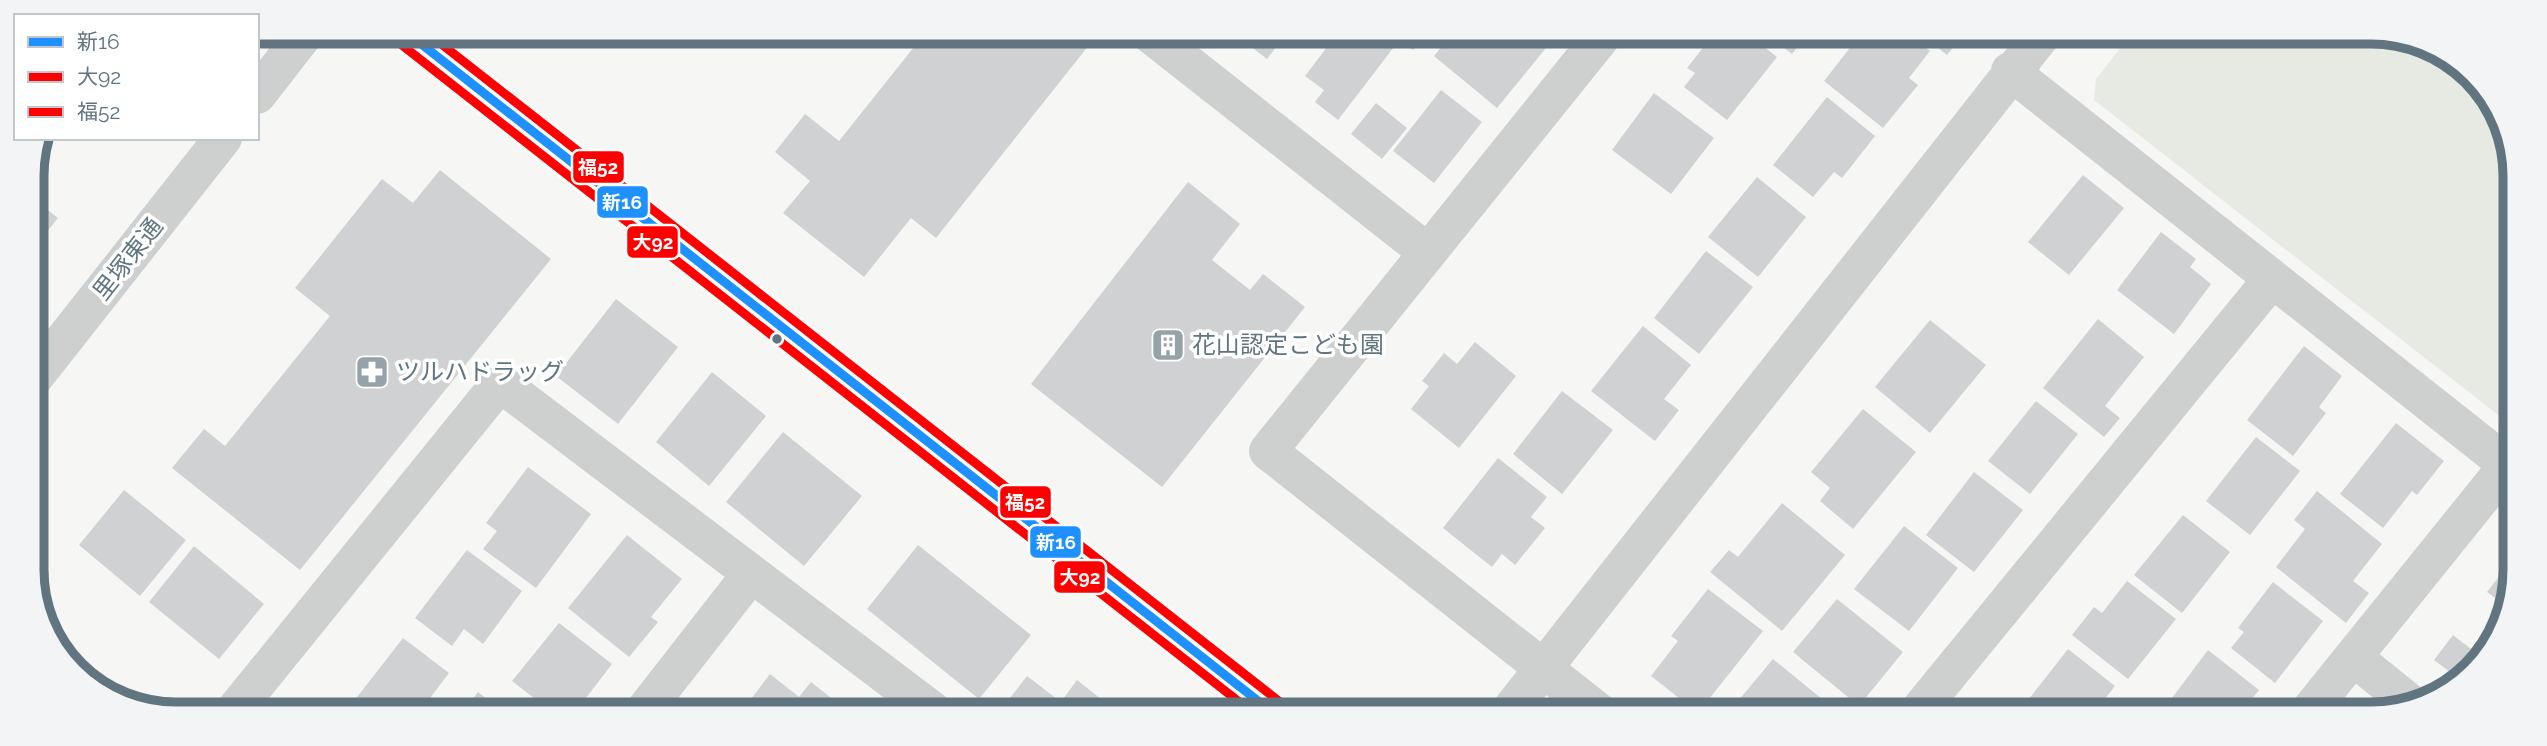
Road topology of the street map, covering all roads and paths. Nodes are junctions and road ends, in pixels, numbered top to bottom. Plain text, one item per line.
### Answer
1 (297, 44) edge
2 (421, 44) edge
3 (1163, 44) edge
4 (1596, 44) edge
5 (2034, 44) edge
6 (2010, 71) junction
7 (259, 91) edge
8 (221, 140) edge
9 (1427, 252) junction
10 (2272, 279) junction
11 (44, 365) edge
12 (2503, 458) edge
13 (2503, 472) edge
14 (751, 574) junction
15 (2353, 657) junction
16 (1545, 670) junction
17 (2404, 698) edge
18 (241, 702) edge
19 (651, 702) edge
20 (921, 702) edge
21 (1259, 702) edge
22 (1518, 702) edge
23 (1586, 702) edge
24 (1926, 702) edge
25 (2317, 702) edge

1 - 7 street
2 - 21 street
3 - 9 street
4 - 9 street
5 - 6 street
6 - 10 street
6 - 16 street
8 - 11 street, 里塚東通
9 - 16 street
10 - 12 street
10 - 24 street
13 - 15 street
14 - 18 street
14 - 19 street
14 - 20 street
15 - 17 street
15 - 25 street
16 - 22 street
16 - 23 street

